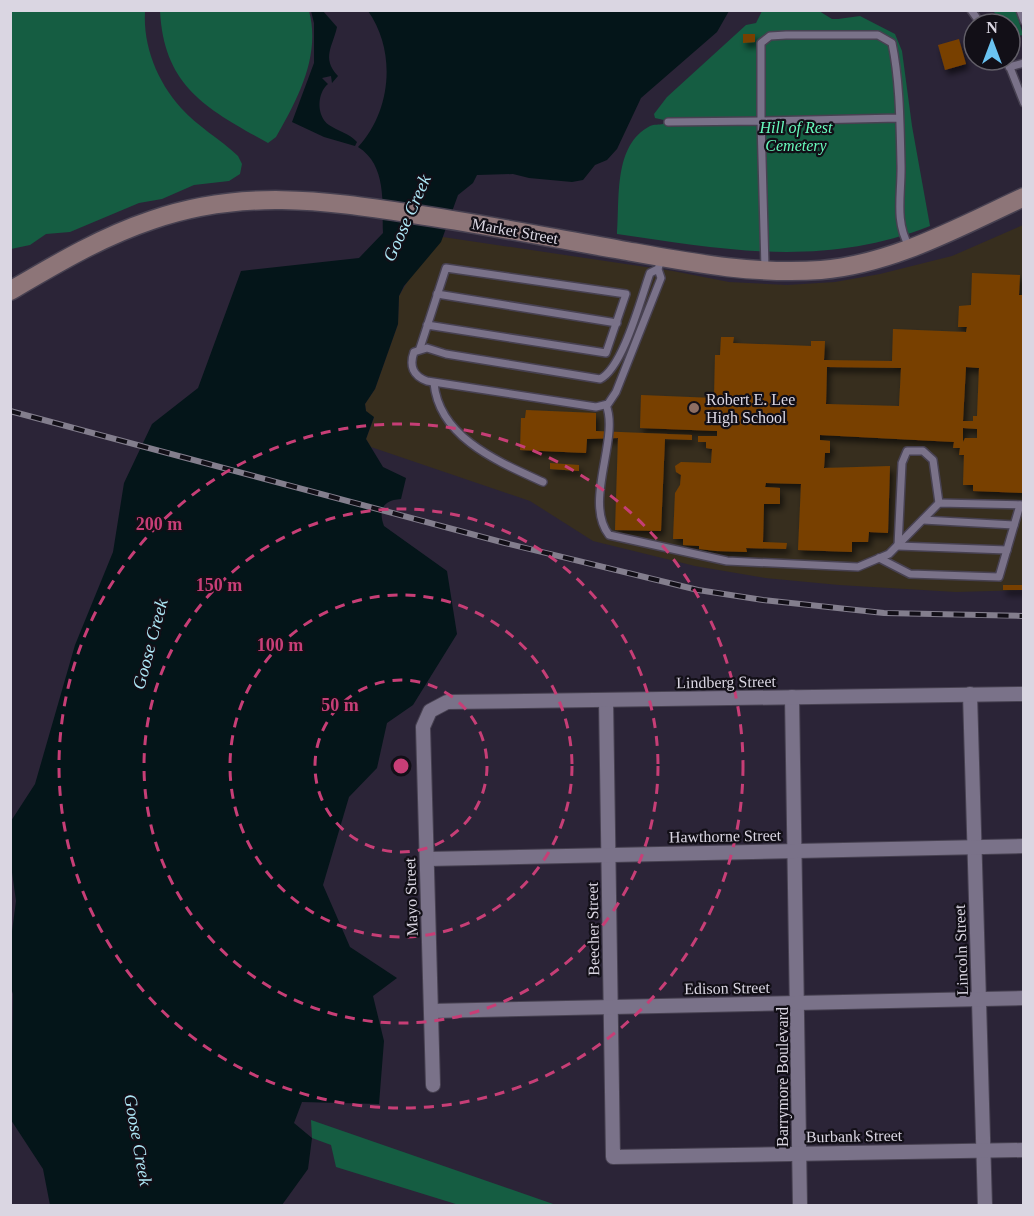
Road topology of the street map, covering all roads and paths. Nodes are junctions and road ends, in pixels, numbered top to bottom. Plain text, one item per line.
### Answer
1 (1020, 10) edge
2 (1023, 21) edge
3 (1011, 72) edge
4 (1023, 103) edge
5 (899, 118) junction
6 (668, 122) dead end
7 (761, 122) junction
8 (1023, 197) edge
9 (910, 248) junction
10 (660, 263) junction
11 (765, 271) junction
12 (10, 291) edge
13 (437, 294) junction
14 (616, 323) junction
15 (427, 325) junction
16 (420, 348) junction
17 (606, 353) junction
18 (617, 361) junction
19 (434, 382) junction
20 (606, 405) junction
21 (543, 482) dead end
22 (939, 503) junction
23 (1022, 505) edge
24 (923, 520) junction
25 (1014, 525) junction
26 (898, 546) junction
27 (1007, 550) junction
28 (879, 558) junction
29 (1023, 693) edge
30 (970, 694) junction
31 (792, 697) junction
32 (606, 700) junction
33 (430, 711) joint
34 (1023, 846) edge
35 (974, 847) junction
36 (795, 851) junction
37 (609, 855) junction
38 (427, 859) junction
39 (1023, 998) edge
40 (978, 999) junction
41 (798, 1003) junction
42 (611, 1007) junction
43 (431, 1011) junction
44 (433, 1085) dead end
45 (1023, 1150) edge
46 (983, 1152) junction
47 (799, 1154) junction
48 (613, 1157) joint
49 (800, 1206) edge
50 (985, 1206) edge

1 - 2 lane
3 - 4 lane
5 - 7 lane
5 - 7 lane
5 - 9 lane
6 - 7 lane
7 - 11 lane
8 - 9 main road, Market Street
9 - 11 main road, Market Street
10 - 11 main road, Market Street
10 - 12 main road, Market Street
10 - 18 lane
10 - 20 lane
13 - 14 lane
13 - 14 lane
13 - 15 lane
14 - 17 lane
15 - 16 lane
15 - 17 lane
16 - 18 lane
16 - 19 lane
17 - 18 lane
19 - 20 lane
19 - 21 lane
20 - 28 lane
22 - 23 lane
22 - 24 lane
22 - 26 lane
23 - 25 lane
24 - 25 lane
24 - 26 lane
25 - 27 lane
26 - 27 lane
26 - 28 lane
27 - 28 lane
29 - 30 street, Lindberg Street
30 - 31 street, Lindberg Street
30 - 35 street, Lincoln Street
31 - 32 street, Lindberg Street
31 - 36 street, Barrymore Boulevard
32 - 33 street, Lindberg Street
32 - 37 street, Beecher Street
33 - 38 street, Mayo Street
34 - 35 street, Hawthorne Street
35 - 36 street, Hawthorne Street
35 - 40 street, Lincoln Street
36 - 37 street, Hawthorne Street
36 - 41 street, Barrymore Boulevard
37 - 38 street, Hawthorne Street
37 - 42 street, Beecher Street
38 - 43 street, Mayo Street
39 - 40 street, Edison Street
40 - 41 street, Edison Street
40 - 46 street, Lincoln Street
41 - 42 street, Edison Street
41 - 47 street, Barrymore Boulevard
42 - 43 street, Edison Street
42 - 48 street, Beecher Street
43 - 44 street, Mayo Street
45 - 46 street, Burbank Street
46 - 47 street, Burbank Street
46 - 50 street, Lincoln Street
47 - 48 street, Burbank Street
47 - 49 street, Barrymore Boulevard

